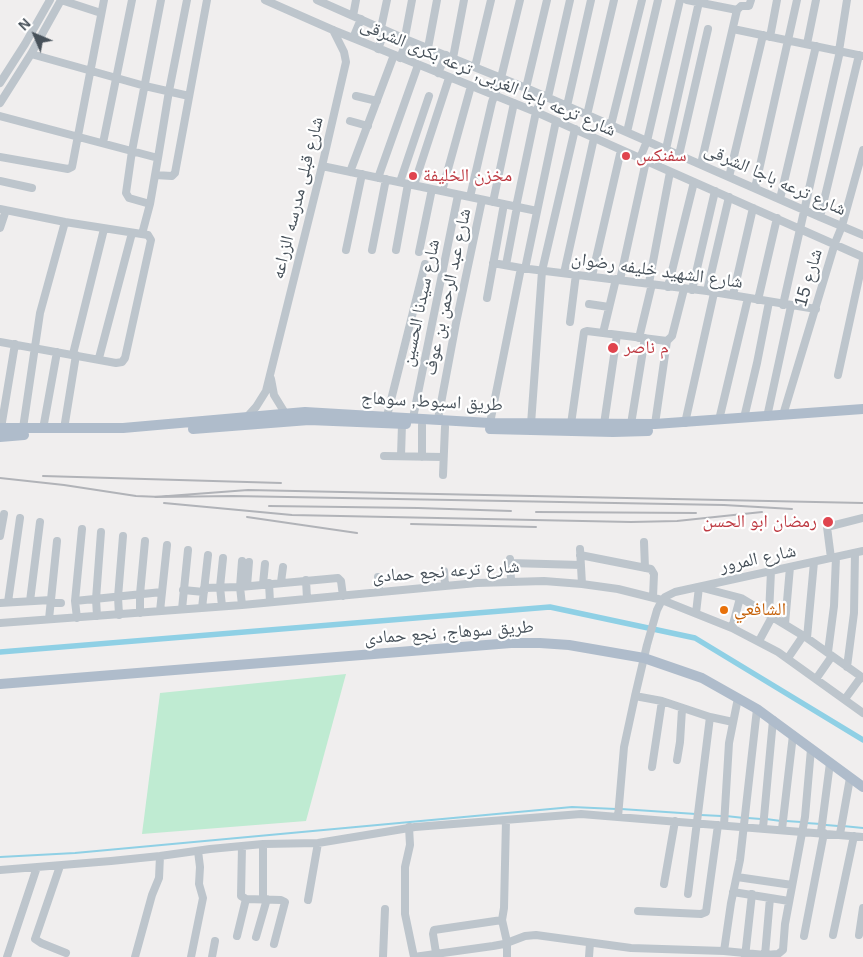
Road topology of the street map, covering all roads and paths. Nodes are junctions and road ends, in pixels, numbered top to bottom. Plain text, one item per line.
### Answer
1 (50, 0) edge
2 (61, 0) edge
3 (104, 0) edge
4 (132, 0) edge
5 (161, 0) edge
6 (187, 0) edge
7 (207, 0) edge
8 (265, 0) edge
9 (318, 0) edge
10 (356, 0) edge
11 (387, 0) edge
12 (412, 0) edge
13 (437, 0) edge
14 (464, 0) edge
15 (491, 0) edge
16 (520, 0) edge
17 (547, 0) edge
18 (570, 0) edge
19 (591, 0) edge
20 (614, 0) edge
21 (642, 0) edge
22 (658, 0) edge
23 (680, 0) edge
24 (689, 0) edge
25 (751, 0) edge
26 (777, 0) edge
27 (797, 0) edge
28 (816, 0) edge
29 (847, 0) edge
30 (326, 2) edge
31 (702, 2) edge
32 (280, 3) edge
33 (726, 4) edge
34 (737, 10) junction
35 (101, 13) junction
36 (357, 18) junction
37 (383, 29) junction
38 (708, 29) dead end
39 (732, 29) junction
40 (333, 30) junction
41 (766, 36) junction
42 (353, 38) junction
43 (405, 39) junction
44 (789, 41) junction
45 (807, 44) junction
46 (816, 46) junction
47 (378, 48) junction
48 (428, 48) junction
49 (839, 51) junction
50 (32, 54) junction
51 (861, 55) edge
52 (397, 56) junction
53 (449, 56) junction
54 (418, 65) junction
55 (475, 67) junction
56 (90, 71) junction
57 (438, 73) junction
58 (116, 78) junction
59 (449, 78) junction
60 (501, 78) junction
61 (0, 83) edge
62 (145, 86) junction
63 (471, 86) junction
64 (526, 88) junction
65 (169, 91) junction
66 (495, 95) junction
67 (190, 96) junction
68 (356, 96) dead end
69 (429, 96) dead end
70 (546, 96) junction
71 (377, 101) junction
72 (0, 103) edge
73 (514, 103) junction
74 (567, 106) junction
75 (536, 112) junction
76 (587, 115) junction
77 (0, 116) edge
78 (556, 121) junction
79 (350, 122) dead end
80 (611, 125) junction
81 (368, 126) junction
82 (575, 129) junction
83 (627, 132) junction
84 (78, 137) junction
85 (594, 138) junction
86 (647, 141) junction
87 (103, 143) junction
88 (666, 149) junction
89 (621, 150) junction
90 (863, 150) edge
91 (132, 151) junction
92 (679, 155) junction
93 (0, 157) edge
94 (158, 158) junction
95 (643, 160) junction
96 (701, 164) junction
97 (322, 166) junction
98 (350, 172) junction
99 (670, 172) junction
100 (362, 174) junction
101 (155, 175) junction
102 (729, 177) junction
103 (382, 178) junction
104 (0, 181) edge
105 (694, 182) junction
106 (407, 184) junction
107 (32, 188) dead end
108 (755, 188) junction
109 (432, 189) junction
110 (442, 191) junction
111 (715, 191) junction
112 (458, 195) junction
113 (470, 197) junction
114 (729, 197) junction
115 (780, 199) junction
116 (482, 200) junction
117 (493, 202) junction
118 (150, 204) junction
119 (504, 204) junction
120 (517, 207) junction
121 (753, 208) junction
122 (3, 210) edge
123 (804, 210) junction
124 (537, 211) junction
125 (820, 217) junction
126 (777, 218) junction
127 (65, 222) junction
128 (842, 226) junction
129 (0, 228) edge
130 (800, 228) junction
131 (104, 229) junction
132 (132, 233) junction
133 (142, 234) junction
134 (863, 234) edge
135 (835, 243) junction
136 (346, 250) dead end
137 (372, 250) dead end
138 (396, 250) dead end
139 (419, 252) dead end
140 (863, 258) edge
141 (493, 262) junction
142 (425, 264) dead end
143 (506, 265) junction
144 (523, 268) junction
145 (542, 271) junction
146 (564, 273) junction
147 (576, 274) junction
148 (592, 276) junction
149 (618, 279) junction
150 (650, 283) junction
151 (668, 287) junction
152 (684, 289) junction
153 (692, 290) junction
154 (711, 292) junction
155 (733, 296) junction
156 (487, 298) dead end
157 (748, 298) junction
158 (758, 300) junction
159 (769, 302) junction
160 (588, 304) dead end
161 (783, 305) junction
162 (791, 306) junction
163 (609, 307) junction
164 (816, 309) junction
165 (570, 322) dead end
166 (604, 333) junction
167 (617, 335) junction
168 (642, 338) junction
169 (667, 341) junction
170 (0, 342) edge
171 (15, 344) junction
172 (35, 348) junction
173 (56, 352) junction
174 (75, 354) junction
175 (99, 358) junction
176 (270, 375) junction
177 (838, 375) dead end
178 (863, 409) edge
179 (839, 414) junction
180 (783, 415) junction
181 (863, 415) edge
182 (247, 416) junction
183 (387, 416) junction
184 (767, 416) junction
185 (285, 417) junction
186 (413, 418) junction
187 (744, 418) junction
188 (720, 420) junction
189 (441, 423) junction
190 (490, 423) junction
191 (685, 423) junction
192 (402, 424) junction
193 (530, 424) junction
194 (571, 424) junction
195 (631, 424) junction
196 (656, 424) junction
197 (422, 425) junction
198 (611, 427) junction
199 (0, 428) edge
200 (64, 429) junction
201 (31, 431) junction
202 (0, 435) edge
203 (384, 456) dead end
204 (400, 456) junction
205 (422, 457) junction
206 (444, 457) junction
207 (442, 475) dead end
208 (4, 514) dead end
209 (20, 518) dead end
210 (863, 518) edge
211 (40, 522) dead end
212 (82, 529) dead end
213 (101, 532) dead end
214 (0, 536) edge
215 (124, 536) dead end
216 (57, 541) dead end
217 (145, 541) dead end
218 (644, 542) dead end
219 (167, 545) dead end
220 (188, 550) dead end
221 (859, 552) edge
222 (208, 555) dead end
223 (834, 557) junction
224 (223, 558) dead end
225 (246, 562) dead end
226 (814, 562) junction
227 (265, 564) dead end
228 (545, 564) junction
229 (581, 565) junction
230 (283, 567) dead end
231 (790, 567) junction
232 (644, 568) junction
233 (444, 571) dead end
234 (771, 571) junction
235 (308, 577) junction
236 (378, 577) dead end
237 (510, 581) junction
238 (544, 581) junction
239 (281, 582) junction
240 (266, 584) junction
241 (582, 584) junction
242 (243, 586) junction
243 (445, 586) junction
244 (220, 587) junction
245 (699, 587) junction
246 (183, 590) junction
247 (204, 590) junction
248 (162, 592) junction
249 (379, 592) junction
250 (140, 594) junction
251 (342, 596) junction
252 (118, 597) junction
253 (653, 597) junction
254 (740, 598) junction
255 (96, 599) junction
256 (307, 599) junction
257 (662, 600) junction
258 (30, 601) junction
259 (75, 601) junction
260 (51, 602) junction
261 (270, 602) junction
262 (4, 603) edge
263 (62, 603) dead end
264 (242, 605) junction
265 (222, 606) junction
266 (202, 608) junction
267 (182, 609) junction
268 (160, 611) junction
269 (140, 613) junction
270 (696, 613) junction
271 (119, 614) junction
272 (97, 616) junction
273 (771, 616) junction
274 (77, 618) junction
275 (49, 620) junction
276 (0, 623) edge
277 (785, 624) junction
278 (732, 628) junction
279 (805, 637) junction
280 (759, 641) junction
281 (830, 654) junction
282 (644, 658) junction
283 (788, 658) junction
284 (847, 667) junction
285 (862, 678) edge
286 (816, 679) junction
287 (0, 684) edge
288 (635, 696) junction
289 (738, 698) junction
290 (845, 699) junction
291 (662, 701) junction
292 (682, 709) junction
293 (756, 709) junction
294 (863, 712) edge
295 (710, 717) junction
296 (773, 720) junction
297 (733, 722) junction
298 (792, 734) junction
299 (811, 749) junction
300 (677, 760) dead end
301 (830, 763) junction
302 (652, 767) dead end
303 (850, 778) junction
304 (863, 787) edge
305 (618, 817) junction
306 (506, 820) junction
307 (675, 821) junction
308 (697, 823) junction
309 (721, 825) junction
310 (744, 827) junction
311 (409, 828) junction
312 (763, 828) junction
313 (782, 829) junction
314 (802, 831) junction
315 (822, 832) junction
316 (840, 834) junction
317 (854, 836) junction
318 (863, 837) edge
319 (318, 843) junction
320 (263, 844) junction
321 (242, 846) junction
322 (198, 851) junction
323 (160, 856) junction
324 (60, 866) junction
325 (37, 867) junction
326 (0, 870) edge
327 (737, 877) junction
328 (664, 884) dead end
329 (792, 885) junction
330 (733, 892) junction
331 (688, 894) dead end
332 (752, 894) junction
333 (770, 898) junction
334 (246, 899) junction
335 (265, 899) junction
336 (308, 900) dead end
337 (789, 901) junction
338 (863, 908) edge
339 (385, 909) dead end
340 (638, 911) dead end
341 (502, 920) junction
342 (833, 935) dead end
343 (859, 935) dead end
344 (237, 936) dead end
345 (804, 936) dead end
346 (256, 938) dead end
347 (215, 941) dead end
348 (507, 942) junction
349 (590, 943) junction
350 (274, 944) dead end
351 (631, 948) junction
352 (724, 951) junction
353 (66, 953) dead end
354 (438, 954) edge
355 (457, 954) edge
356 (765, 955) junction
357 (745, 956) edge
358 (7, 957) edge
359 (135, 957) edge
360 (191, 957) edge
361 (212, 957) edge
362 (383, 957) edge
363 (418, 957) edge
364 (504, 957) edge
365 (589, 957) edge
366 (629, 957) edge

1 - 61 street
2 - 35 street
2 - 50 street
3 - 35 street
4 - 58 street
5 - 62 street
6 - 65 street
7 - 67 street
8 - 32 street, شارع ترعه باجا الغربى, ترعه بكرى الشرقى
9 - 30 street, شارع ترعه باجا الشرقى
10 - 36 street
11 - 37 street
12 - 43 street
13 - 48 street
14 - 53 street
15 - 55 street
16 - 60 street
17 - 64 street
18 - 70 street
19 - 74 street
20 - 76 street
21 - 80 street
22 - 83 street
23 - 86 street
24 - 31 street
25 - 34 street
26 - 41 street
27 - 44 street
28 - 45 street
29 - 49 street
30 - 36 street, شارع ترعه باجا الشرقى
31 - 33 street
31 - 88 street
32 - 40 street, شارع ترعه باجا الغربى, ترعه بكرى الشرقى
33 - 34 street
34 - 39 street
35 - 56 street
36 - 37 street, شارع ترعه باجا الشرقى
36 - 42 street
37 - 43 street, شارع ترعه باجا الشرقى
37 - 47 street
38 - 92 street
39 - 41 street
39 - 96 street
40 - 42 street, شارع ترعه باجا الغربى, ترعه بكرى الشرقى
40 - 97 street, شارع قبلى مدرسه الزراعه
41 - 44 street
41 - 102 street
42 - 47 street, شارع ترعه باجا الغربى, ترعه بكرى الشرقى
43 - 48 street, شارع ترعه باجا الشرقى
43 - 52 street
44 - 45 street
44 - 108 street
45 - 46 street
46 - 49 street
46 - 115 street
47 - 52 street, شارع ترعه باجا الغربى, ترعه بكرى الشرقى
48 - 53 street, شارع ترعه باجا الشرقى
49 - 51 street
49 - 123 street
50 - 56 street
50 - 72 street
51 - 125 street
52 - 54 street, شارع ترعه باجا الغربى, ترعه بكرى الشرقى
52 - 71 street
53 - 55 street, شارع ترعه باجا الشرقى
53 - 57 street
54 - 57 street, شارع ترعه باجا الغربى, ترعه بكرى الشرقى
54 - 103 street
55 - 60 street, شارع ترعه باجا الشرقى
56 - 58 street
56 - 84 street
57 - 59 street, شارع ترعه باجا الغربى, ترعه بكرى الشرقى
58 - 62 street
58 - 87 street
59 - 63 street, شارع ترعه باجا الغربى, ترعه بكرى الشرقى
59 - 106 street
60 - 64 street, شارع ترعه باجا الشرقى
60 - 66 street
62 - 65 street
62 - 91 street
63 - 66 street, شارع ترعه باجا الغربى, ترعه بكرى الشرقى
63 - 110 street
64 - 70 street, شارع ترعه باجا الشرقى
65 - 67 street
65 - 94 street
66 - 73 street, شارع ترعه باجا الغربى, ترعه بكرى الشرقى
66 - 113 street
67 - 101 street
68 - 71 street
69 - 106 street
70 - 74 street, شارع ترعه باجا الشرقى
70 - 75 street
71 - 81 street
73 - 75 street, شارع ترعه باجا الغربى, ترعه بكرى الشرقى
73 - 117 street
74 - 76 street, شارع ترعه باجا الشرقى
75 - 78 street, شارع ترعه باجا الغربى, ترعه بكرى الشرقى
75 - 120 street
76 - 80 street, شارع ترعه باجا الشرقى
77 - 84 street
78 - 82 street, شارع ترعه باجا الغربى, ترعه بكرى الشرقى
78 - 124 street
79 - 81 street
80 - 83 street, شارع ترعه باجا الشرقى
81 - 98 street
82 - 85 street, شارع ترعه باجا الغربى, ترعه بكرى الشرقى
82 - 145 street
83 - 86 street, شارع ترعه باجا الشرقى
84 - 87 street
84 - 93 street
85 - 89 street, شارع ترعه باجا الغربى, ترعه بكرى الشرقى
85 - 146 street
86 - 88 street, شارع ترعه باجا الشرقى
86 - 95 street
87 - 91 street
88 - 92 street, شارع ترعه باجا الشرقى
89 - 95 street, شارع ترعه باجا الغربى, ترعه بكرى الشرقى
89 - 148 street
90 - 128 street, شارع 15
91 - 94 street
91 - 118 street
92 - 96 street, شارع ترعه باجا الشرقى
94 - 101 street
95 - 99 street, شارع ترعه باجا الغربى, ترعه بكرى الشرقى
95 - 149 street
96 - 102 street, شارع ترعه باجا الشرقى
97 - 98 street
97 - 176 street, شارع قبلى مدرسه الزراعه
98 - 100 street
99 - 105 street, شارع ترعه باجا الغربى, ترعه بكرى الشرقى
99 - 150 street
100 - 103 street
100 - 136 street
101 - 118 street
102 - 108 street, شارع ترعه باجا الشرقى
103 - 106 street
103 - 137 street
104 - 107 street
105 - 111 street, شارع ترعه باجا الغربى, ترعه بكرى الشرقى
105 - 151 street
106 - 109 street
106 - 138 street
108 - 115 street, شارع ترعه باجا الشرقى
109 - 110 street
109 - 139 street
110 - 112 street
111 - 114 street, شارع ترعه باجا الغربى, ترعه بكرى الشرقى
111 - 153 street
112 - 113 street
112 - 186 street, شارع سيدنا الحسين
113 - 116 street
114 - 121 street, شارع ترعه باجا الغربى, ترعه بكرى الشرقى
114 - 154 street
115 - 123 street, شارع ترعه باجا الشرقى
116 - 117 street
116 - 189 street, شارع عبد الرحمن بن عوف
117 - 119 street
118 - 133 street
119 - 120 street
119 - 141 street
120 - 124 street
120 - 143 street
121 - 126 street, شارع ترعه باجا الغربى, ترعه بكرى الشرقى
121 - 155 street
122 - 127 street
122 - 129 street
123 - 125 street, شارع ترعه باجا الشرقى
123 - 130 street
124 - 144 street
125 - 128 street, شارع ترعه باجا الشرقى
126 - 130 street, شارع ترعه باجا الغربى, ترعه بكرى الشرقى
126 - 158 street
127 - 131 street
127 - 172 street
128 - 134 street, شارع ترعه باجا الشرقى
128 - 135 street, شارع 15
130 - 135 street, شارع ترعه باجا الغربى, ترعه بكرى الشرقى
130 - 161 street
131 - 132 street
131 - 174 street
132 - 133 street
132 - 175 street
133 - 175 street
135 - 140 street, شارع ترعه باجا الغربى, ترعه بكرى الشرقى
135 - 164 street, شارع 15
140 - 177 street
141 - 143 street, شارع الشهيد خليفه رضوان
141 - 156 street
142 - 183 street
143 - 144 street, شارع الشهيد خليفه رضوان
144 - 145 street, شارع الشهيد خليفه رضوان
144 - 190 street
145 - 146 street, شارع الشهيد خليفه رضوان
145 - 193 street
146 - 147 street, شارع الشهيد خليفه رضوان
147 - 148 street, شارع الشهيد خليفه رضوان
147 - 165 street
148 - 149 street, شارع الشهيد خليفه رضوان
149 - 150 street, شارع الشهيد خليفه رضوان
149 - 163 street
150 - 151 street, شارع الشهيد خليفه رضوان
150 - 168 street
151 - 152 street, شارع الشهيد خليفه رضوان
152 - 153 street, شارع الشهيد خليفه رضوان
152 - 169 street
153 - 154 street, شارع الشهيد خليفه رضوان
154 - 155 street, شارع الشهيد خليفه رضوان
154 - 191 street
155 - 157 street, شارع الشهيد خليفه رضوان
157 - 158 street, شارع الشهيد خليفه رضوان
157 - 188 street
158 - 159 street, شارع الشهيد خليفه رضوان
159 - 161 street, شارع الشهيد خليفه رضوان
159 - 187 street
160 - 163 street
161 - 162 street, شارع الشهيد خليفه رضوان
162 - 164 street, شارع الشهيد خليفه رضوان
162 - 184 street
163 - 166 street
164 - 180 street, شارع 15
166 - 167 street
166 - 194 street
167 - 168 street
167 - 198 street
168 - 169 street
168 - 195 street
169 - 196 street
170 - 171 street
171 - 172 street
171 - 199 street
172 - 173 street
172 - 201 street
173 - 174 street
173 - 201 street
174 - 175 street
174 - 200 street
176 - 182 street, شارع قبلى مدرسه الزراعه
176 - 185 street, شارع قبلى مدرسه الزراعه
178 - 179 main road, طريق اسيوط, سوهاج
179 - 180 main road, طريق اسيوط, سوهاج
179 - 181 main road, طريق اسيوط, سوهاج
179 - 198 main road, طريق اسيوط, سوهاج
180 - 184 main road, طريق اسيوط, سوهاج
182 - 185 main road, طريق اسيوط, سوهاج
182 - 200 main road, طريق اسيوط, سوهاج
183 - 185 main road, طريق اسيوط, سوهاج
183 - 186 main road, طريق اسيوط, سوهاج
184 - 187 main road, طريق اسيوط, سوهاج
185 - 192 main road, طريق اسيوط, سوهاج
185 - 201 main road, طريق اسيوط, سوهاج
186 - 189 main road, طريق اسيوط, سوهاج
187 - 188 main road, طريق اسيوط, سوهاج
188 - 191 main road, طريق اسيوط, سوهاج
189 - 190 main road, طريق اسيوط, سوهاج
189 - 197 main road, طريق اسيوط, سوهاج
189 - 198 main road, طريق اسيوط, سوهاج
189 - 206 street, شارع عبد الرحمن بن عوف
190 - 193 main road, طريق اسيوط, سوهاج
191 - 196 main road, طريق اسيوط, سوهاج
192 - 197 main road, طريق اسيوط, سوهاج
192 - 204 street
193 - 194 main road, طريق اسيوط, سوهاج
194 - 198 main road, طريق اسيوط, سوهاج
195 - 196 main road, طريق اسيوط, سوهاج
195 - 198 main road, طريق اسيوط, سوهاج
197 - 205 street
199 - 201 main road, طريق اسيوط, سوهاج
200 - 201 main road, طريق اسيوط, سوهاج
201 - 202 main road
203 - 204 street
204 - 205 street
205 - 206 street
206 - 207 street, شارع عبد الرحمن بن عوف
208 - 214 street
209 - 262 street
210 - 223 street
211 - 258 street
212 - 259 street
213 - 255 street
215 - 252 street
216 - 260 street
217 - 250 street
218 - 232 street
219 - 248 street
220 - 246 street
221 - 223 street, شارع المرور
221 - 284 street
222 - 247 street
223 - 226 street, شارع المرور
223 - 281 street
224 - 244 street
225 - 242 street
226 - 231 street, شارع المرور
226 - 279 street
227 - 240 street
228 - 229 street
228 - 237 street
228 - 238 street
229 - 232 street
229 - 241 street
230 - 239 street
231 - 234 street, شارع المرور
231 - 277 street
232 - 253 street
233 - 243 street
234 - 245 street, شارع المرور
234 - 273 street
235 - 239 street
235 - 251 street
235 - 256 street
236 - 249 street
237 - 238 street, شارع ترعه نجع حمادى
237 - 243 street, شارع ترعه نجع حمادى
238 - 241 street, شارع ترعه نجع حمادى
239 - 240 street
240 - 242 street
240 - 261 street
241 - 253 street, شارع ترعه نجع حمادى
242 - 244 street
242 - 264 street
243 - 249 street, شارع ترعه نجع حمادى
244 - 247 street
244 - 265 street
245 - 254 street
245 - 257 street, شارع المرور
245 - 270 street
246 - 247 street
246 - 267 street
247 - 266 street
248 - 250 street
248 - 268 street
249 - 251 street, شارع ترعه نجع حمادى
250 - 252 street
250 - 269 street
251 - 256 street, شارع ترعه نجع حمادى
252 - 255 street
252 - 271 street
253 - 257 street, شارع ترعه نجع حمادى
254 - 273 street
254 - 278 street
255 - 259 street
255 - 272 street
256 - 261 street, شارع ترعه نجع حمادى
257 - 270 street, شارع ترعه نجع حمادى
257 - 282 street
258 - 260 street
258 - 262 street
259 - 274 street
260 - 263 street
260 - 275 street
261 - 264 street, شارع ترعه نجع حمادى
264 - 265 street, شارع ترعه نجع حمادى
265 - 266 street, شارع ترعه نجع حمادى
266 - 267 street, شارع ترعه نجع حمادى
267 - 268 street, شارع ترعه نجع حمادى
268 - 269 street, شارع ترعه نجع حمادى
269 - 271 street, شارع ترعه نجع حمادى
270 - 278 street, شارع ترعه نجع حمادى
271 - 272 street, شارع ترعه نجع حمادى
272 - 274 street, شارع ترعه نجع حمادى
273 - 277 street
273 - 280 street
274 - 275 street, شارع ترعه نجع حمادى
275 - 276 street, شارع ترعه نجع حمادى
277 - 279 street
278 - 280 street, شارع ترعه نجع حمادى
279 - 281 street
279 - 283 street
280 - 283 street, شارع ترعه نجع حمادى
281 - 284 street
281 - 286 street
282 - 287 main road, طريق سوهاج, نجع حمادى
282 - 288 street
282 - 289 main road, طريق سوهاج, نجع حمادى
283 - 286 street, شارع ترعه نجع حمادى
284 - 285 street
285 - 290 street
286 - 290 street, شارع ترعه نجع حمادى
288 - 291 street
288 - 305 street
289 - 293 main road, طريق سوهاج, نجع حمادى
289 - 297 street
290 - 294 street, شارع ترعه نجع حمادى
291 - 292 street
291 - 302 street
292 - 295 street
292 - 300 street
293 - 296 main road, طريق سوهاج, نجع حمادى
293 - 310 street
295 - 297 street
295 - 308 street
296 - 298 main road, طريق سوهاج, نجع حمادى
296 - 312 street
297 - 309 street
298 - 299 main road, طريق سوهاج, نجع حمادى
298 - 313 street
299 - 301 main road, طريق سوهاج, نجع حمادى
299 - 314 street
301 - 303 main road, طريق سوهاج, نجع حمادى
301 - 315 street
303 - 304 main road, طريق سوهاج, نجع حمادى
303 - 316 street
305 - 306 street
305 - 307 street
306 - 311 street
306 - 341 street
307 - 308 street
307 - 328 street
308 - 309 street
308 - 331 street
309 - 310 street
309 - 340 street
310 - 312 street
310 - 327 street
311 - 319 street
311 - 363 street
312 - 313 street
313 - 314 street
314 - 315 street
314 - 329 street
315 - 316 street
315 - 345 street
316 - 317 street
317 - 318 street
317 - 342 street
319 - 320 street
319 - 336 street
320 - 321 street
320 - 335 street
321 - 322 street
321 - 334 street
322 - 323 street
322 - 360 street
323 - 324 street
323 - 359 street
324 - 325 street
324 - 353 street
325 - 326 street
325 - 358 street
327 - 329 street
327 - 330 street
329 - 337 street
330 - 332 street
330 - 352 street
332 - 333 street
332 - 357 street
333 - 337 street
333 - 356 street
334 - 335 street
334 - 344 street
335 - 346 street
335 - 350 street
337 - 356 street
338 - 343 street
339 - 362 street
341 - 348 street
341 - 354 street
347 - 361 street
348 - 349 street
348 - 355 street
348 - 364 street
349 - 351 street
349 - 365 street
351 - 352 street
351 - 366 street
352 - 357 street
354 - 355 street
354 - 363 street
356 - 357 street

